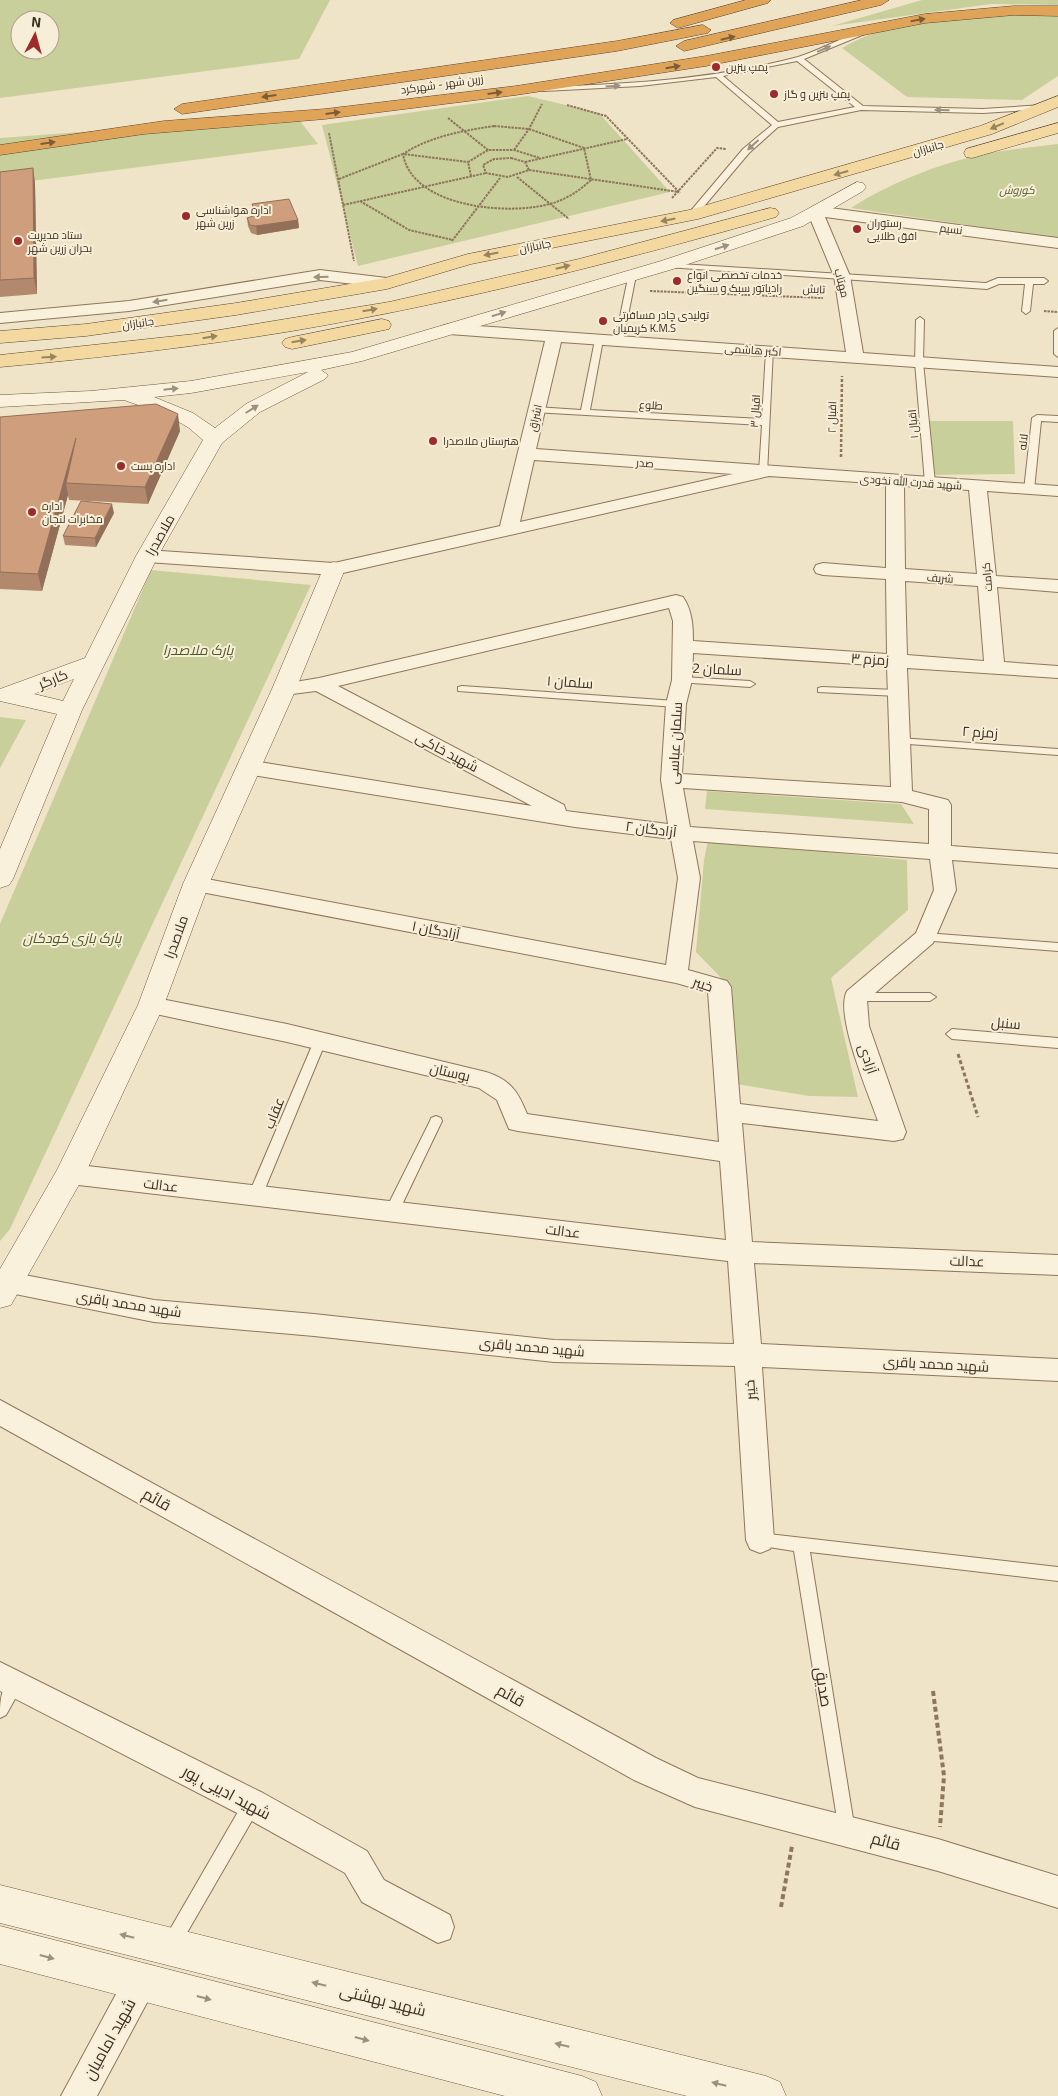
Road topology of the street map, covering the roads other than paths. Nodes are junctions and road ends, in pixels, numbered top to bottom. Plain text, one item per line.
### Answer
1 (763, 0) edge
2 (834, 0) edge
3 (880, 0) edge
4 (1058, 11) edge
5 (883, 26) junction
6 (799, 59) junction
7 (717, 74) junction
8 (404, 76) junction
9 (530, 89) junction
10 (1050, 104) edge
11 (861, 108) junction
12 (776, 125) junction
13 (1058, 128) edge
14 (145, 129) junction
15 (1058, 132) edge
16 (0, 134) edge
17 (1023, 138) junction
18 (0, 150) edge
19 (958, 158) dead end
20 (866, 185) joint
21 (814, 211) junction
22 (692, 216) junction
23 (1058, 243) edge
24 (667, 265) junction
25 (842, 276) junction
26 (1028, 281) junction
27 (1044, 281) dead end
28 (387, 283) junction
29 (631, 283) junction
30 (1026, 311) dead end
31 (0, 318) edge
32 (920, 320) dead end
33 (449, 329) junction
34 (1058, 331) edge
35 (0, 337) edge
36 (554, 337) junction
37 (599, 340) junction
38 (619, 341) junction
39 (770, 351) junction
40 (1058, 354) edge
41 (355, 357) junction
42 (848, 357) junction
43 (0, 361) edge
44 (919, 362) junction
45 (1058, 372) edge
46 (121, 394) junction
47 (0, 401) edge
48 (536, 410) junction
49 (585, 412) junction
50 (1058, 419) edge
51 (765, 422) junction
52 (214, 439) junction
53 (527, 454) junction
54 (764, 472) junction
55 (895, 481) junction
56 (930, 483) junction
57 (978, 487) junction
58 (1030, 490) junction
59 (1058, 491) edge
60 (509, 528) junction
61 (147, 556) junction
62 (334, 569) junction
63 (823, 569) dead end
64 (897, 575) junction
65 (987, 581) junction
66 (1058, 586) edge
67 (683, 646) junction
68 (898, 661) junction
69 (95, 662) junction
70 (996, 668) junction
71 (1058, 672) edge
72 (682, 680) junction
73 (319, 684) junction
74 (750, 684) dead end
75 (284, 689) junction
76 (462, 689) dead end
77 (822, 690) dead end
78 (898, 693) junction
79 (6, 695) edge
80 (676, 704) junction
81 (70, 710) junction
82 (899, 741) junction
83 (1058, 752) edge
84 (247, 767) junction
85 (671, 780) junction
86 (902, 795) junction
87 (575, 820) junction
88 (680, 833) junction
89 (940, 853) junction
90 (1058, 861) edge
91 (0, 880) edge
92 (196, 884) junction
93 (925, 937) junction
94 (1058, 947) edge
95 (676, 975) junction
96 (855, 997) junction
97 (930, 997) dead end
98 (151, 1005) junction
99 (952, 1034) road end
100 (320, 1041) junction
101 (1058, 1043) edge
102 (729, 1112) junction
103 (436, 1120) dead end
104 (732, 1153) junction
105 (70, 1174) junction
106 (255, 1196) junction
107 (392, 1211) junction
108 (739, 1252) junction
109 (1058, 1265) edge
110 (5, 1289) edge
111 (748, 1355) junction
112 (1058, 1370) edge
113 (0, 1412) edge
114 (760, 1540) joint
115 (801, 1544) junction
116 (1058, 1574) edge
117 (8, 1680) edge
118 (0, 1710) edge
119 (252, 1804) junction
120 (847, 1831) junction
121 (1058, 1892) edge
122 (0, 1904) edge
123 (438, 1927) dead end
124 (0, 1945) edge
125 (169, 1946) junction
126 (141, 1982) junction
127 (78, 2096) edge
128 (582, 2096) edge
129 (766, 2096) edge

1 - 8 highway
2 - 8 highway, زرین شهر - شهرکرد
14 -> 3 highway, زرین شهر - شهرکرد
5 -> 4 highway
6 -> 5 lane
9 -> 5 highway
6 - 7 lane
6 - 11 lane
9 -> 7 lane
7 - 12 lane
8 -> 16 highway, زرین شهر - شهرکرد
14 -> 9 highway
10 -> 11 lane
10 -> 22 main road, جانبازان
11 - 12 lane
12 -> 22 lane
13 - 17 main road, جانبازان
18 -> 14 highway, زرین شهر - شهرکرد
15 - 17 main road
17 - 19 main road, جانبازان
20 - 21 street
43 -> 20 main road, جانبازان
21 - 23 street, نسیم
24 -> 21 street
21 - 25 street, مهتاب
22 -> 28 main road, جانبازان
24 - 25 lane
24 - 29 street
25 - 26 lane
25 - 42 street, مهتاب
26 - 27 lane
26 - 30 lane
28 -> 31 street
28 - 35 main road, جانبازان
33 -> 29 street
29 - 38 lane
32 - 44 lane, اقبال ۱
33 - 36 street, اکبر هاشمی
33 - 41 street
34 - 40 lane
36 - 37 street, اکبر هاشمی
36 - 48 street, اشراق
37 - 38 street, اکبر هاشمی
37 - 49 lane
38 - 39 street, اکبر هاشمی
39 - 42 street, اکبر هاشمی
39 - 51 lane, اقبال ۳
46 -> 41 street
52 -> 41 street
42 - 44 street, اکبر هاشمی
44 - 45 street, اکبر هاشمی
44 - 56 lane, اقبال ۱
46 - 47 street
46 - 52 street
48 - 49 lane, طلوع
48 - 53 street, اشراق
49 - 51 lane, طلوع
50 - 58 lane, لاله
51 - 54 lane, اقبال ۳
52 - 61 street, ملاصدرا
53 - 54 street, صدر
53 - 60 street, اشراق
54 - 55 street, شهید قدرت الله نخودی
54 - 60 street
55 - 56 street, شهید قدرت الله نخودی
55 - 64 street
56 - 57 street, شهید قدرت الله نخودی
57 - 58 street, شهید قدرت الله نخودی
57 - 65 street, کرامت
58 - 59 street, شهید قدرت الله نخودی
60 - 62 street
61 - 62 street
61 - 69 street, ملاصدرا
62 - 75 street, ملاصدرا
63 - 64 street, شریف
64 - 65 street, شریف
64 - 68 street
65 - 66 street, شریف
65 - 70 street, کرامت
67 - 68 street, زمزم ۳
67 - 72 street, سلمان عباسی
67 - 73 street, سلمان عباسی
68 - 70 street, زمزم ۳
68 - 78 street
69 - 79 street, کارگر
69 - 81 street, ملاصدرا
70 - 71 street, زمزم ۳
72 - 74 lane, سلمان 2
72 - 80 street, سلمان عباسی
73 - 75 street
73 - 87 street, شهید خاکی
75 - 84 street, ملاصدرا
76 - 80 lane, سلمان ۱
77 - 78 lane
78 - 82 street
79 - 81 street, کارگر
80 - 85 street, سلمان عباسی
81 - 91 street, ملاصدرا
82 - 83 lane, زمزم ۲
82 - 86 street
84 - 87 street, آزادگان ۲
84 - 92 street, ملاصدرا
85 - 86 street
85 - 88 street, سلمان عباسی
86 - 89 street
87 - 88 street, آزادگان ۲
88 - 89 street, آزادگان ۲
88 - 95 street, سلمان عباسی
89 - 90 street, آزادگان ۲
89 - 93 street
92 - 95 street, آزادگان ۱
92 - 98 street, ملاصدرا
93 - 94 lane
93 - 96 street
95 - 102 street, خیبر
96 - 97 lane
96 - 102 street, آزادی
98 - 100 street, بوستان
98 - 105 street, ملاصدرا
99 - 101 lane, سنبل
100 - 104 street, بوستان
100 - 106 lane, عقاب
102 - 104 street, خیبر
103 - 107 lane
104 - 108 street, خیبر
105 - 106 street, عدالت
105 - 110 street, ملاصدرا
106 - 107 street, عدالت
107 - 108 street, عدالت
108 - 109 street, عدالت
108 - 111 street, خیبر
110 - 111 street, شهید محمد باقری
111 - 112 street, شهید محمد باقری
111 - 114 street, خیبر
113 - 120 street, قائم
114 - 115 lane, خیبر
115 - 116 lane, خیبر
115 - 120 lane, صدیق
117 - 118 lane
117 - 119 street, شهید ادیبی پور
119 - 123 street, شهید ادیبی پور
119 - 125 lane
120 - 121 street, قائم
125 -> 122 street, شهید بهشتی
124 -> 126 street
129 -> 125 street, شهید بهشتی
126 - 127 street, شهید امامیان
126 -> 128 street

